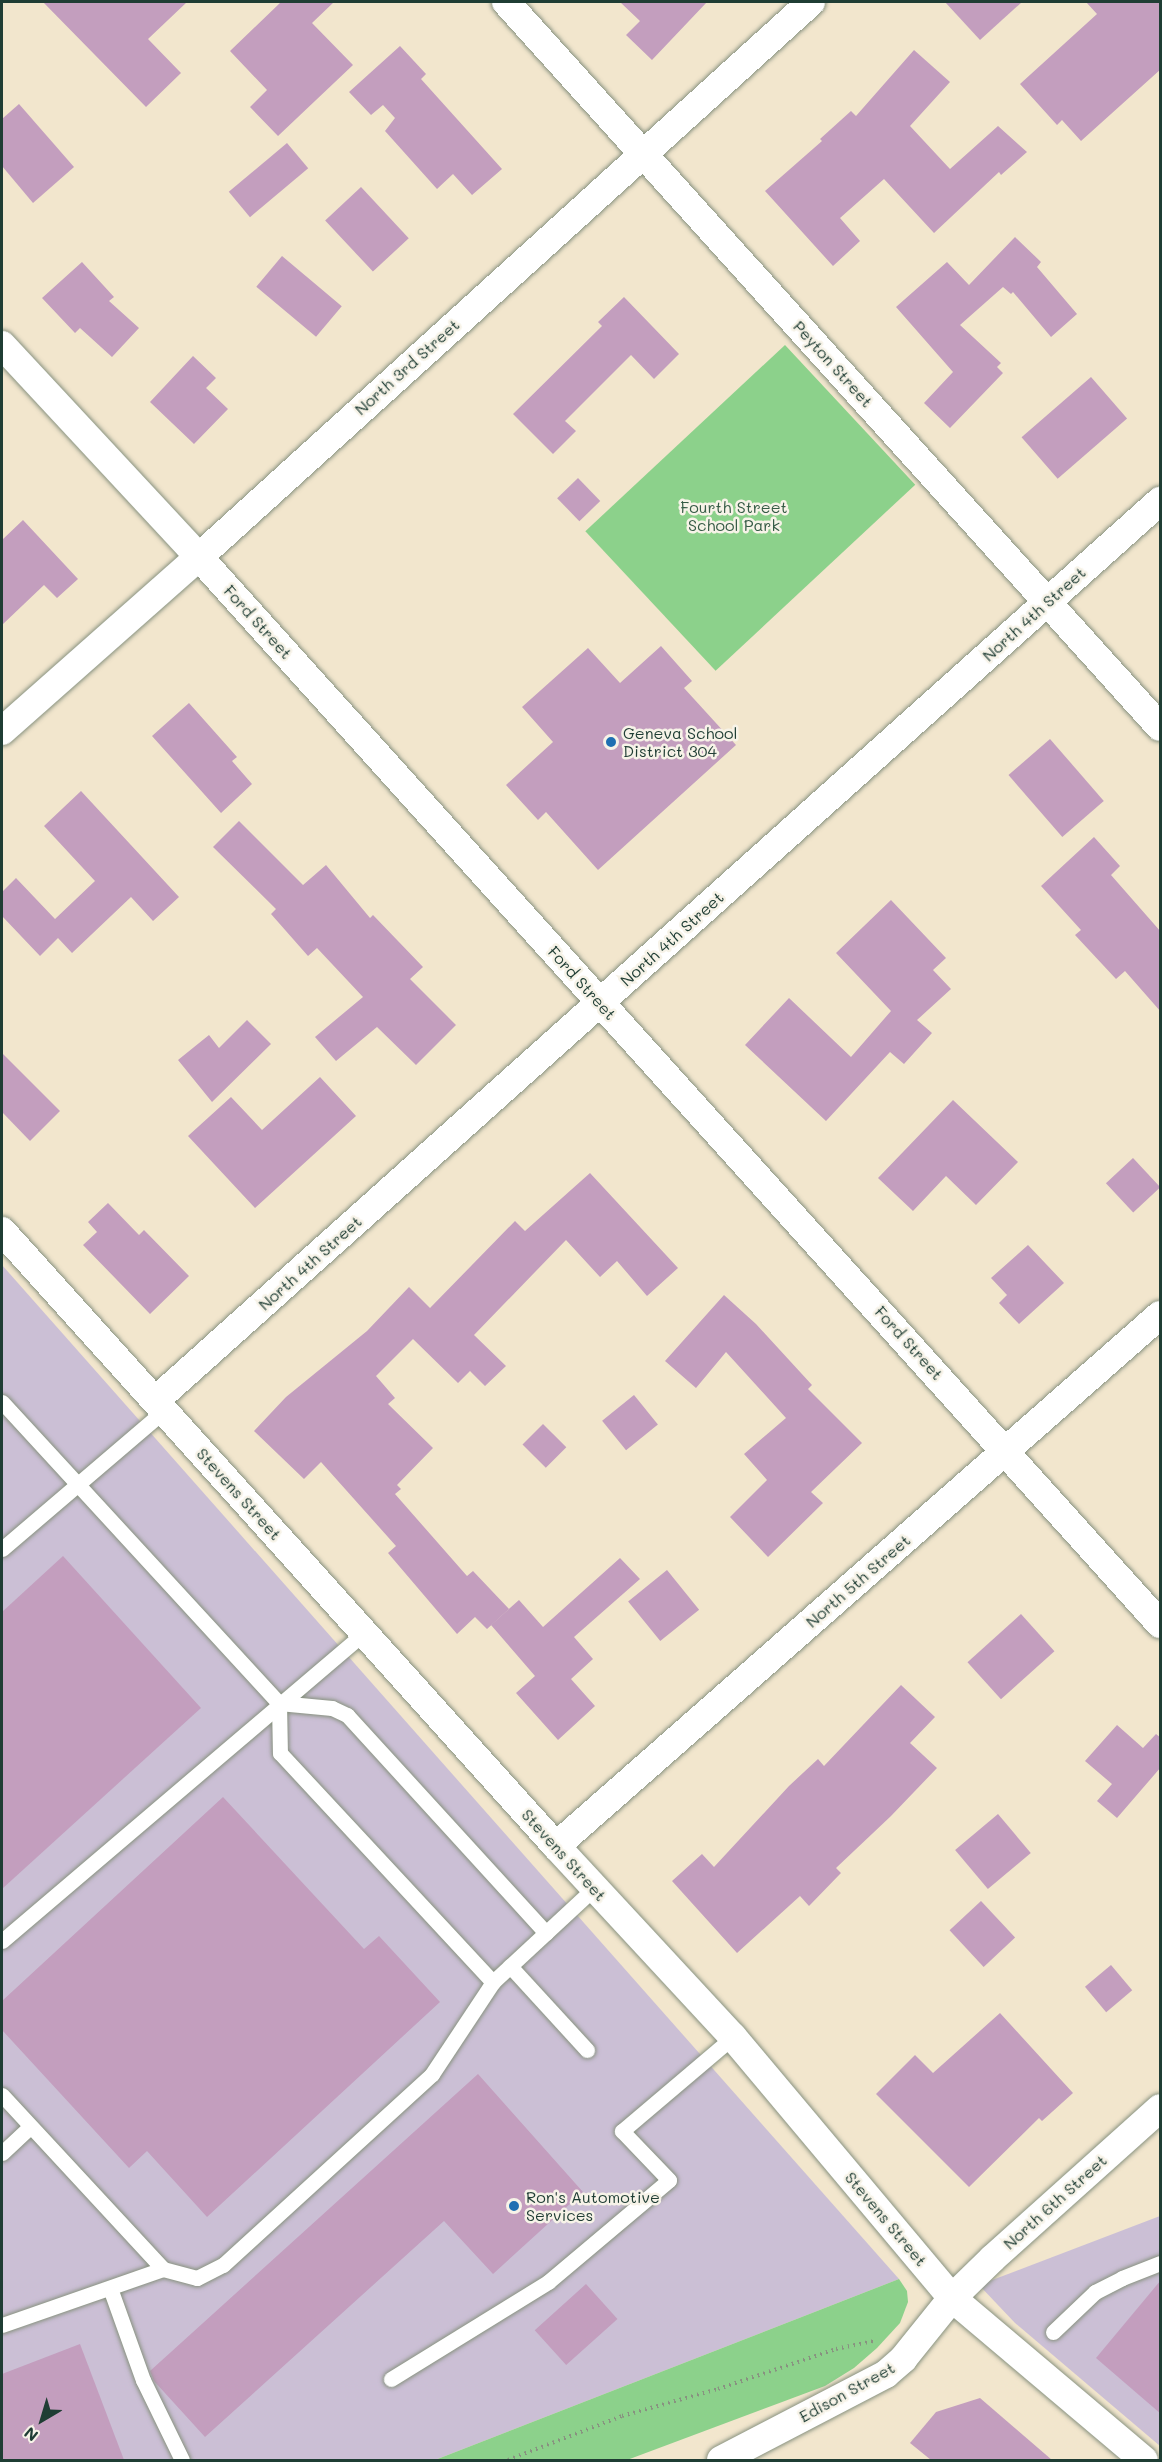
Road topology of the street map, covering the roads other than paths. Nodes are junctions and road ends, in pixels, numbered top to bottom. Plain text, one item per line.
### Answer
1 (506, 2) edge
2 (811, 2) edge
3 (643, 153) junction
4 (2, 345) edge
5 (1161, 501) edge
6 (199, 557) junction
7 (1048, 602) junction
8 (1161, 727) edge
9 (2, 731) edge
10 (600, 1003) junction
11 (2, 1231) edge
12 (1161, 1315) edge
13 (2, 1402) edge
14 (160, 1405) junction
15 (1006, 1451) junction
16 (77, 1485) junction
17 (2, 1550) edge
18 (1161, 1624) edge
19 (364, 1633) junction
20 (279, 1703) junction
21 (556, 1846) junction
22 (594, 1888) junction
23 (546, 1933) junction
24 (2, 1941) edge
25 (510, 1966) junction
26 (493, 1982) junction
27 (732, 2037) junction
28 (586, 2050) dead end
29 (2, 2095) edge
30 (1161, 2108) edge
31 (30, 2127) junction
32 (2, 2153) edge
33 (1161, 2263) edge
34 (163, 2269) junction
35 (110, 2288) junction
36 (952, 2298) junction
37 (2, 2325) edge
38 (1053, 2332) dead end
39 (391, 2379) dead end
40 (182, 2460) edge
41 (721, 2460) edge
42 (1144, 2460) edge

1 - 3 street, Peyton Street
2 - 3 street, North 3rd Street
3 - 6 street, North 3rd Street
3 - 7 street, Peyton Street
4 - 6 street, Ford Street
5 - 7 street, North 4th Street
6 - 9 street, North 3rd Street
6 - 10 street, Ford Street
7 - 8 street, Peyton Street
7 - 10 street, North 4th Street
10 - 14 street, North 4th Street
10 - 15 street, Ford Street
11 - 14 street, Stevens Street
12 - 15 street, North 5th Street
13 - 16 lane
14 - 16 lane
14 - 19 street, Stevens Street
15 - 18 street, Ford Street
15 - 21 street, North 5th Street
16 - 17 lane
16 - 20 lane
19 - 20 lane
19 - 21 street, Stevens Street
20 - 23 lane
20 - 24 lane
20 - 26 lane
21 - 22 street, Stevens Street
22 - 23 lane
22 - 27 street, Stevens Street
23 - 25 lane
25 - 26 lane
25 - 28 lane
26 - 34 lane
27 - 36 street, Stevens Street
27 - 39 lane
29 - 31 lane
30 - 36 street, North 6th Street
31 - 32 lane
31 - 34 lane
33 - 38 lane
34 - 35 lane
35 - 37 lane
35 - 40 lane
36 - 41 street, Edison Street
36 - 42 street, Stevens Street

